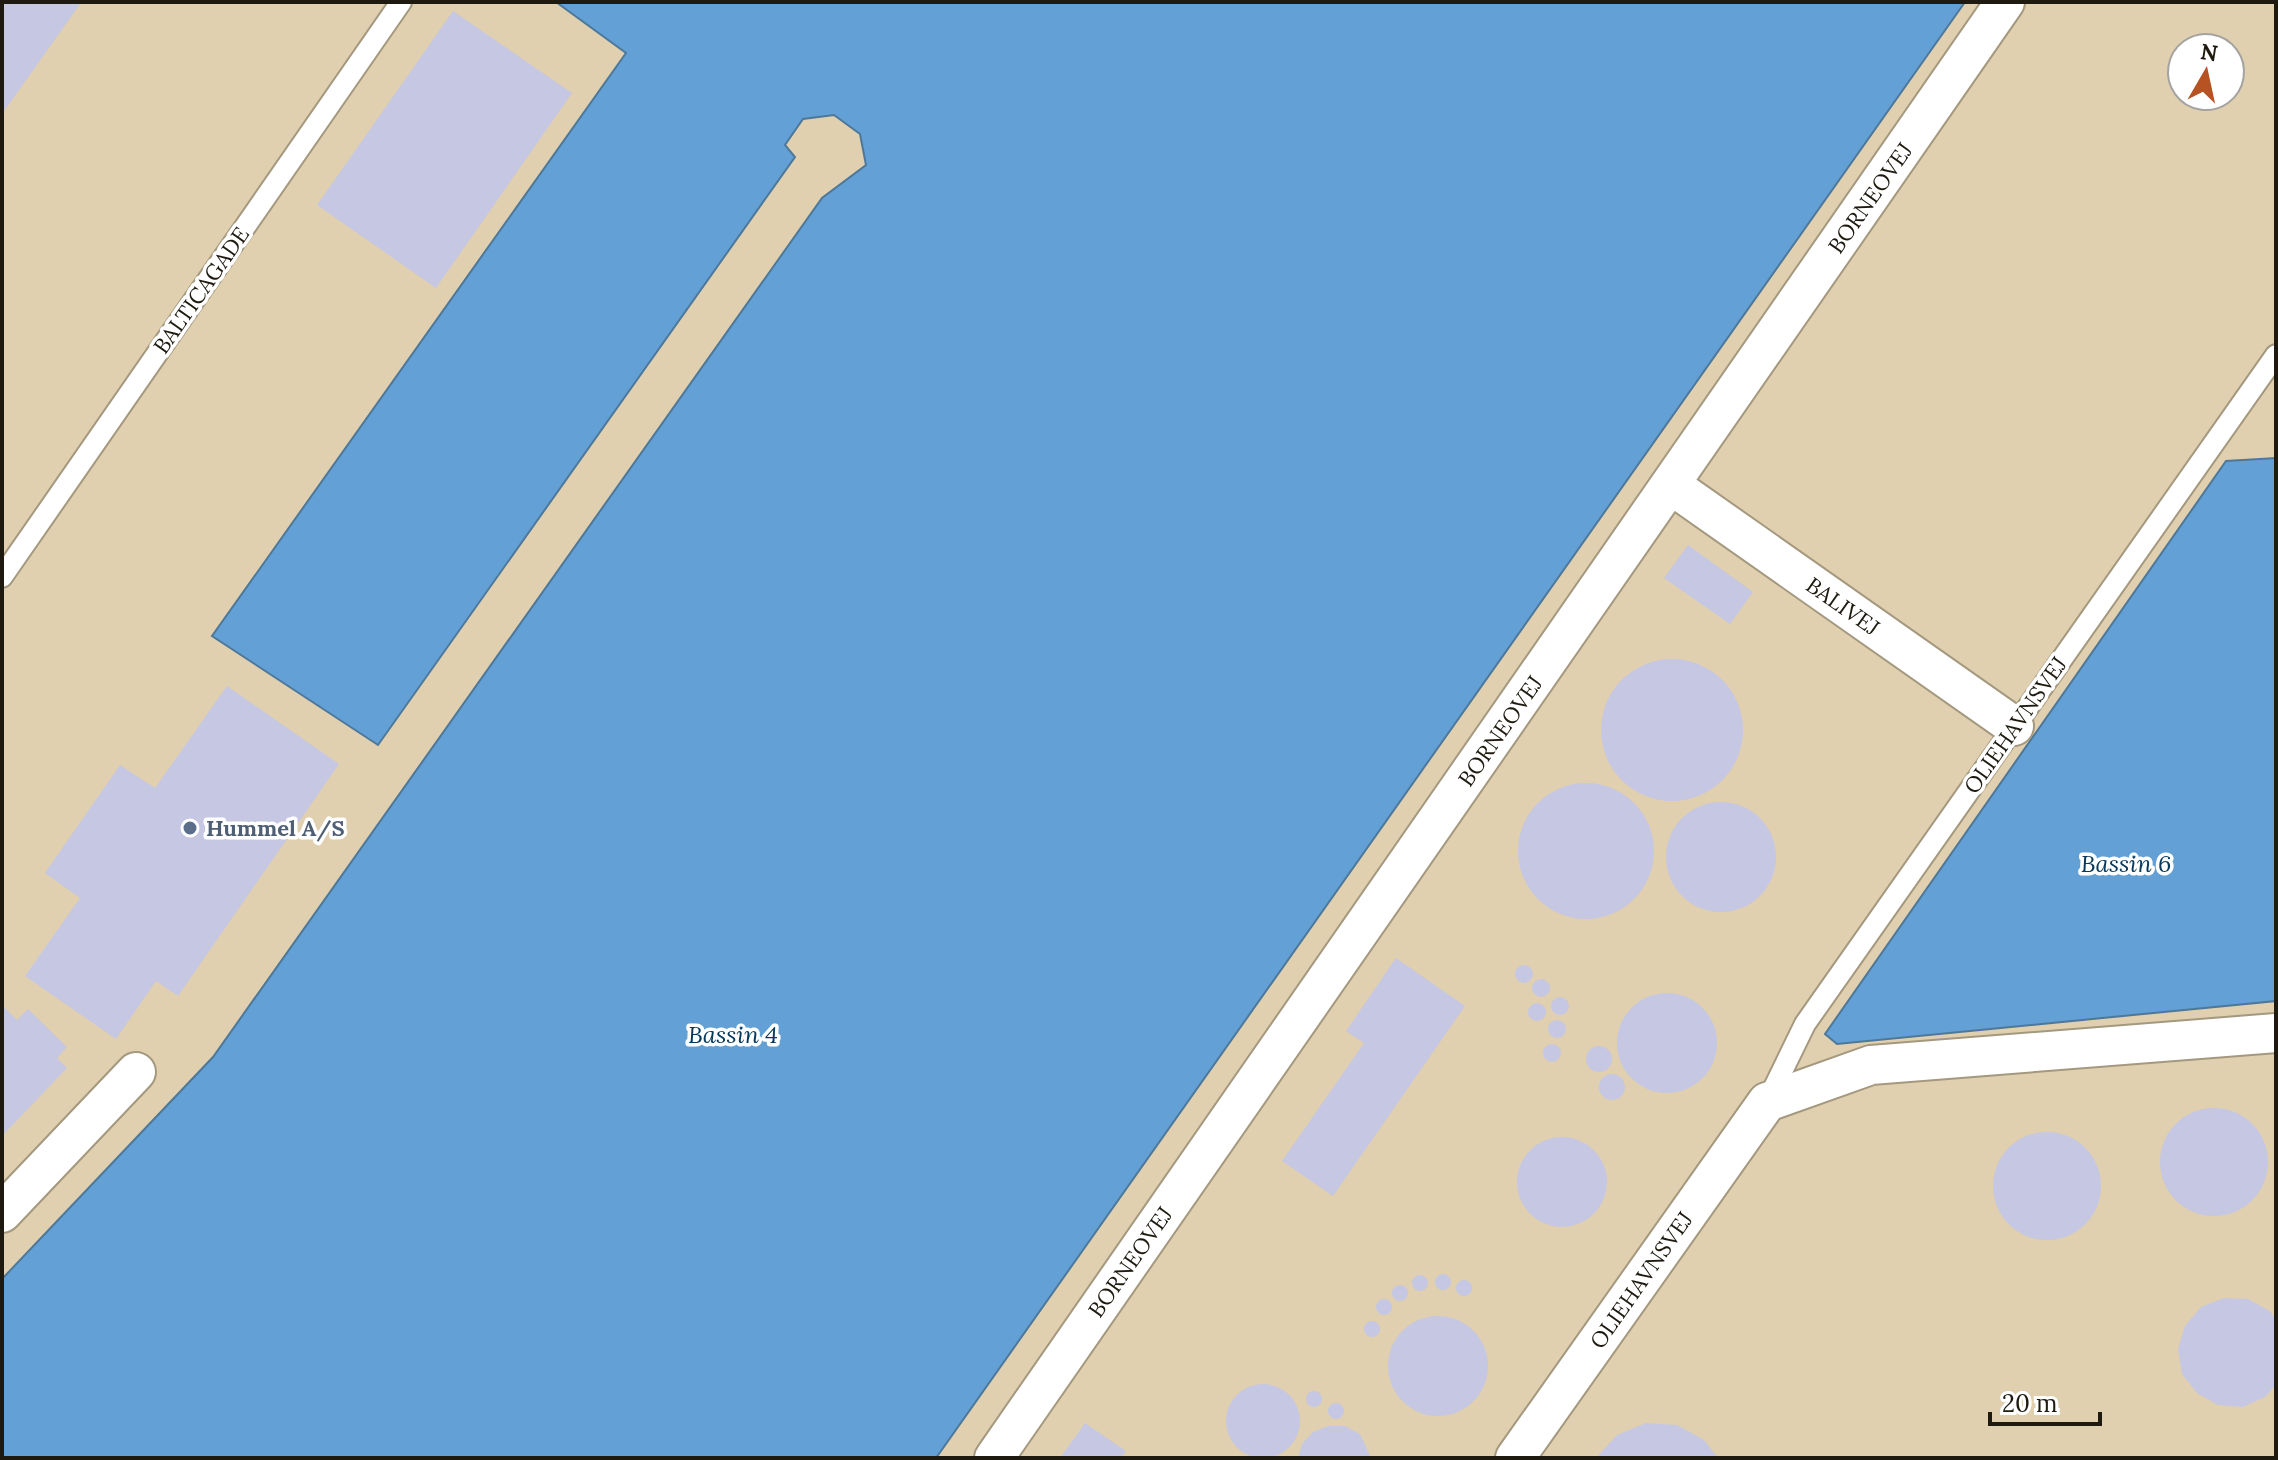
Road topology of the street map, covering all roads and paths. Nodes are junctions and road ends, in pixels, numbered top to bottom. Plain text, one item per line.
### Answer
1 (401, 2) edge
2 (2005, 2) edge
3 (2276, 355) edge
4 (1671, 485) junction
5 (2, 577) edge
6 (2014, 726) junction
7 (2276, 1033) edge
8 (136, 1072) dead end
9 (1767, 1102) junction
10 (2, 1213) edge
11 (994, 1458) edge
12 (1515, 1458) edge

1 - 5 lane, BALTICAGADE
2 - 4 street, BORNEOVEJ
3 - 6 lane, OLIEHAVNSVEJ
4 - 6 street, BALIVEJ
4 - 11 street, BORNEOVEJ
6 - 9 lane, OLIEHAVNSVEJ
7 - 9 street
8 - 10 street
9 - 12 street, OLIEHAVNSVEJ

